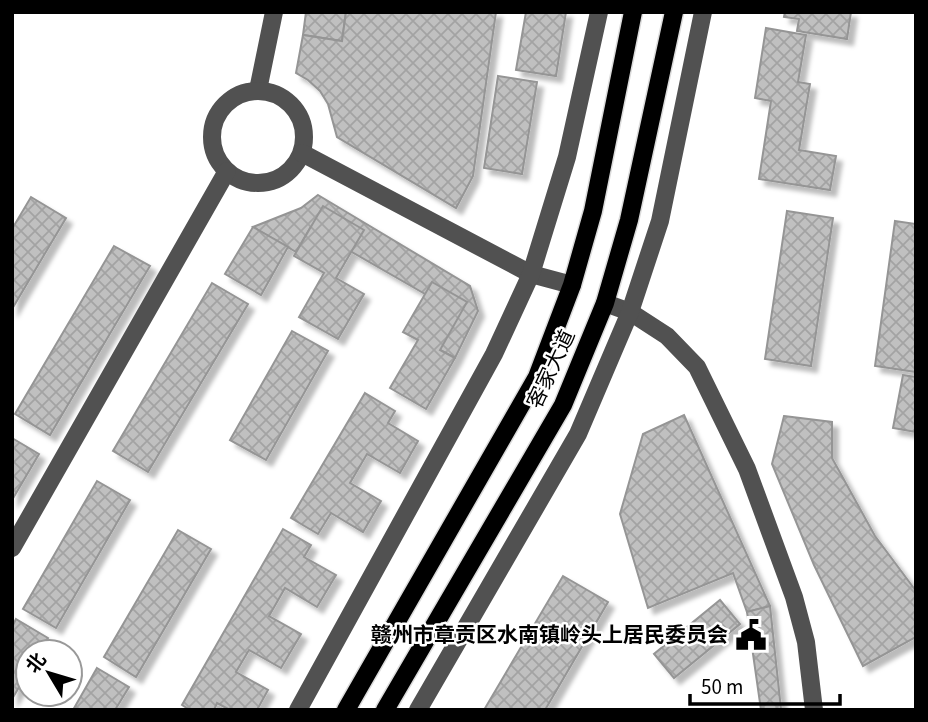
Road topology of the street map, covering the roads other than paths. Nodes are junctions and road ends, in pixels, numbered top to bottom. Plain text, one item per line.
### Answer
1 (274, 12) edge
2 (599, 12) edge
3 (633, 12) edge
4 (674, 12) edge
5 (703, 12) edge
6 (258, 90) junction
7 (302, 153) junction
8 (227, 171) junction
9 (531, 274) junction
10 (572, 285) junction
11 (606, 303) junction
12 (630, 312) junction
13 (12, 548) edge
14 (298, 710) edge
15 (346, 710) edge
16 (385, 710) edge
17 (418, 710) edge
18 (814, 710) edge

1 - 6 street
2 - 9 street
3 - 10 main road, 客家大道
4 - 11 main road, 客家大道
5 - 12 street
6 - 7 street
6 - 8 street
7 - 8 street
7 - 9 street
8 - 13 street
9 - 10 street
9 - 14 street
10 - 15 main road, 客家大道
11 - 12 street
11 - 16 main road, 客家大道
12 - 17 street
12 - 18 street

